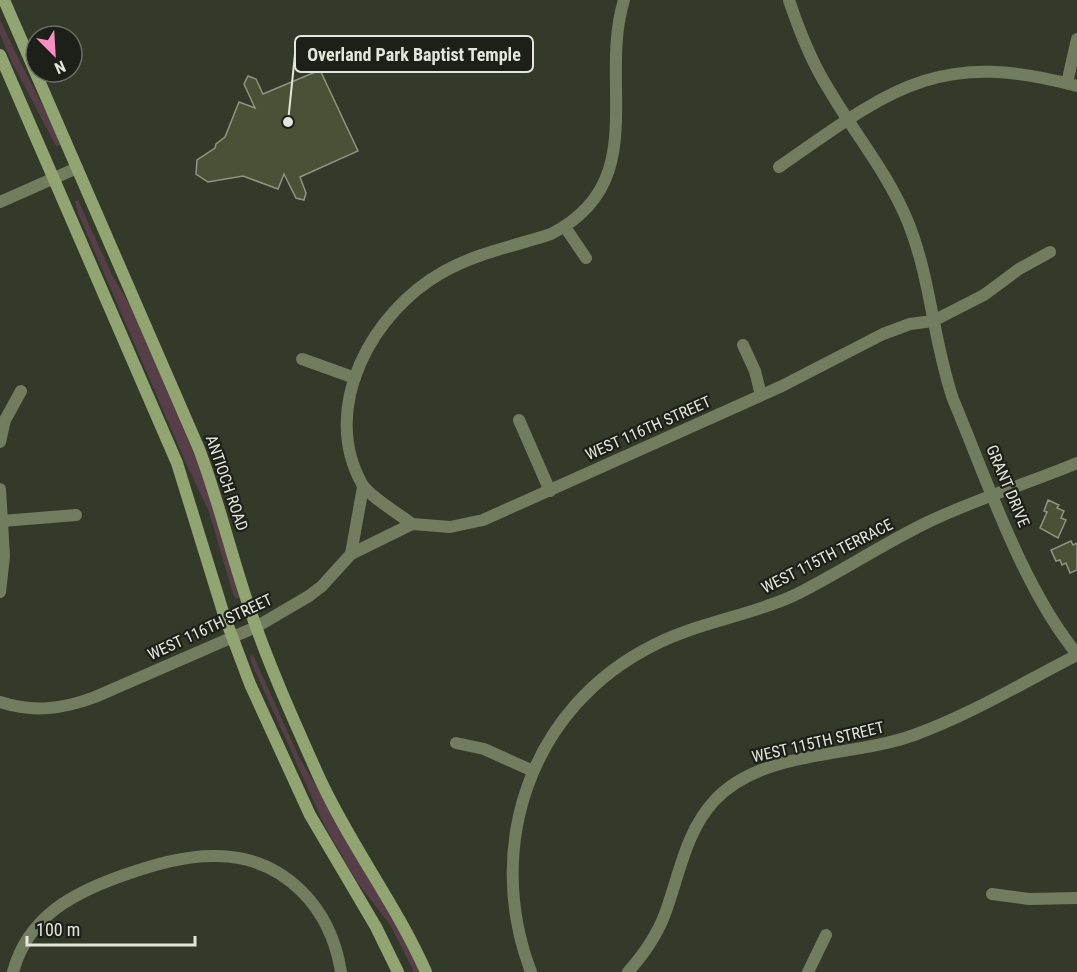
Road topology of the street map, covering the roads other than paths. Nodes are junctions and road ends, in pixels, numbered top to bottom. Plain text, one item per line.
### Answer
1 (4, 0) edge
2 (624, 0) edge
3 (789, 0) edge
4 (1077, 39) edge
5 (0, 55) edge
6 (1072, 85) edge
7 (847, 119) junction
8 (779, 167) dead end
9 (76, 168) junction
10 (53, 178) junction
11 (0, 202) edge
12 (564, 227) junction
13 (1050, 252) dead end
14 (586, 258) dead end
15 (933, 321) junction
16 (743, 345) dead end
17 (302, 359) dead end
18 (355, 378) junction
19 (21, 391) dead end
20 (761, 395) junction
21 (519, 420) dead end
22 (0, 442) edge
23 (1077, 463) edge
24 (363, 487) junction
25 (0, 489) edge
26 (550, 490) junction
27 (994, 495) junction
28 (76, 515) dead end
29 (2, 521) junction
30 (412, 524) junction
31 (351, 554) junction
32 (0, 592) edge
33 (256, 627) junction
34 (232, 638) junction
35 (1077, 654) edge
36 (0, 702) edge
37 (456, 743) dead end
38 (533, 771) junction
39 (992, 894) dead end
40 (1077, 898) edge
41 (826, 935) dead end
42 (13, 972) edge
43 (341, 972) edge
44 (398, 972) edge
45 (426, 972) edge
46 (531, 972) edge
47 (628, 972) edge
48 (808, 972) edge

1 - 9 main road, ANTIOCH ROAD
2 - 12 street
3 - 7 street, GRANT DRIVE
4 - 6 street
5 - 10 main road
6 - 7 street
7 - 8 street
7 - 15 street, GRANT DRIVE
9 - 10 street
9 - 33 main road, ANTIOCH ROAD
10 - 11 street
10 - 34 main road
12 - 14 street
12 - 18 street
13 - 15 street
15 - 20 street, WEST 116TH STREET
15 - 27 street, GRANT DRIVE
16 - 20 street
17 - 18 street
18 - 24 street
19 - 22 street
20 - 26 street, WEST 116TH STREET
21 - 26 street
23 - 27 street, WEST 115TH TERRACE
24 - 30 street
24 - 31 street
25 - 29 street
26 - 30 street, WEST 116TH STREET
27 - 35 street, GRANT DRIVE
27 - 38 street, WEST 115TH TERRACE
28 - 29 street
29 - 32 street
30 - 31 street, WEST 116TH STREET
31 - 33 street, WEST 116TH STREET
33 - 34 street, WEST 116TH STREET
33 - 45 main road, ANTIOCH ROAD
34 - 36 street, WEST 116TH STREET
34 - 44 main road
35 - 47 street, WEST 115TH STREET
37 - 38 street
38 - 46 street, WEST 115TH TERRACE
39 - 40 street
41 - 48 street
42 - 43 street

